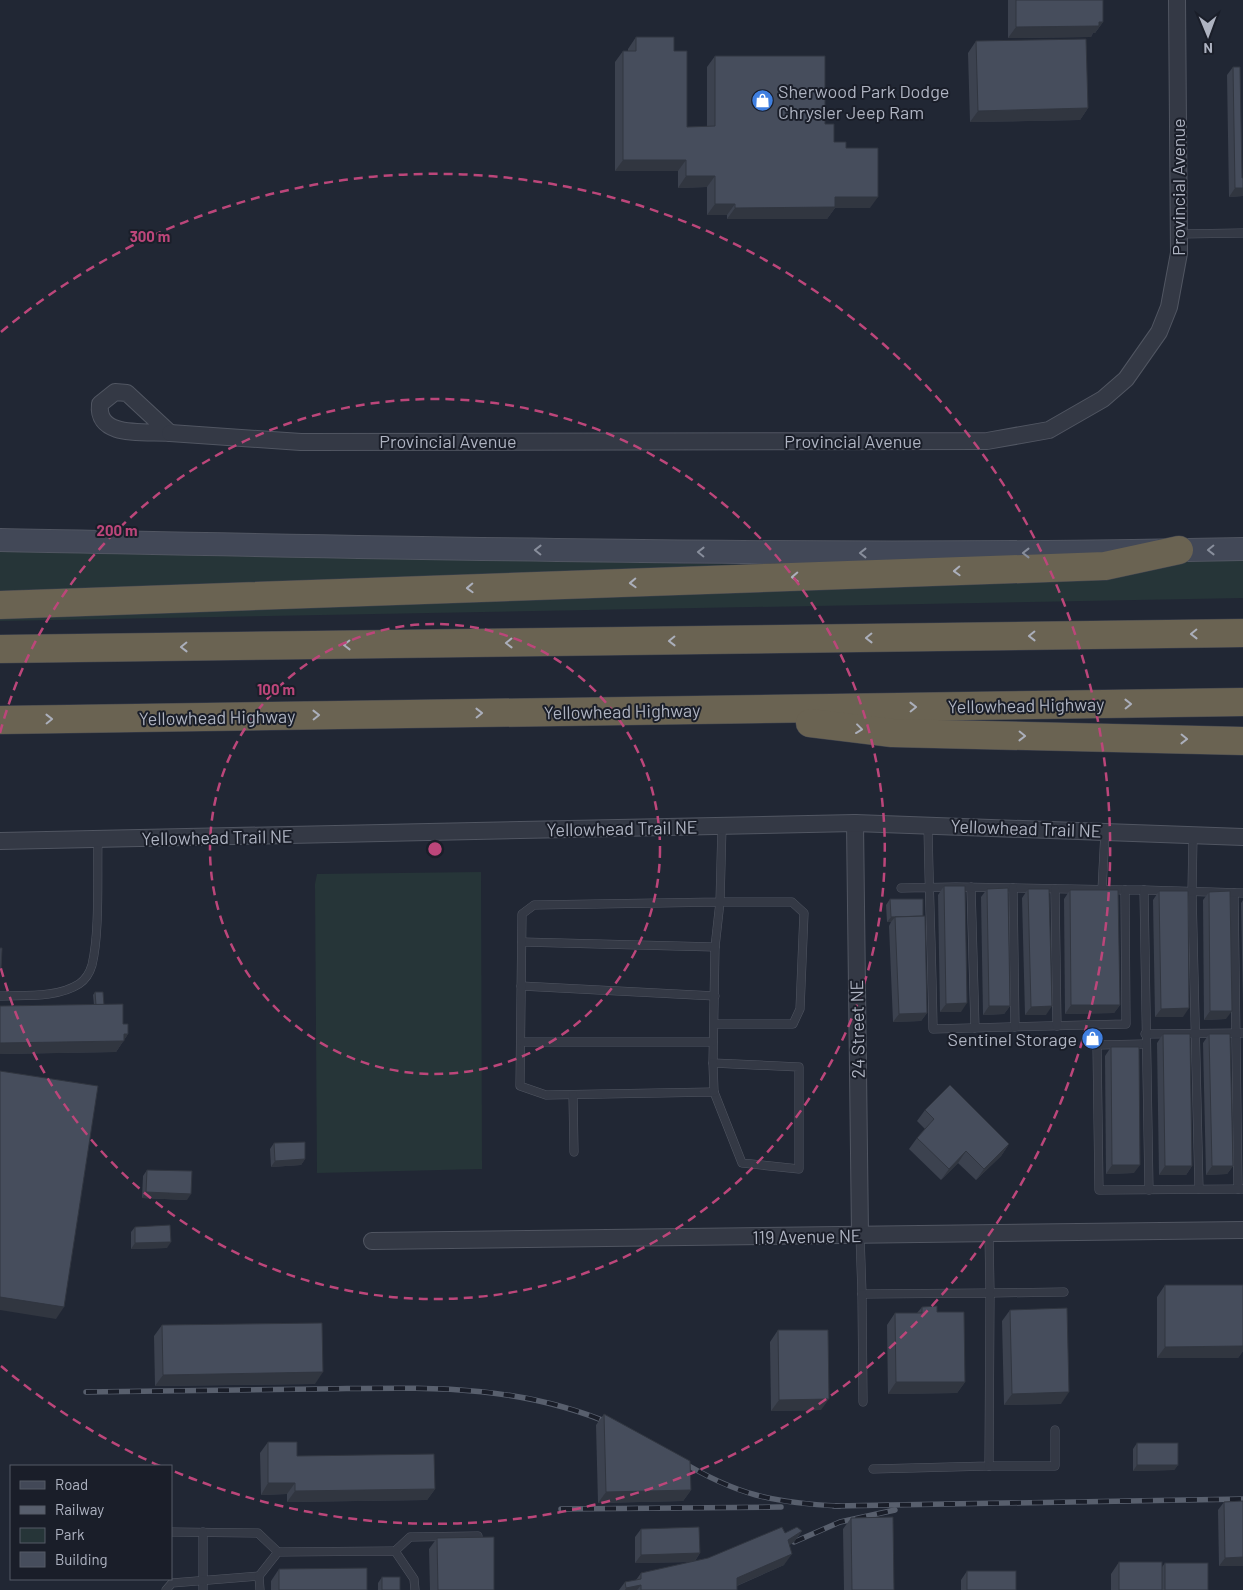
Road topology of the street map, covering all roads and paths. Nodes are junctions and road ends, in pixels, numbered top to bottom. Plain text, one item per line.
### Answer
1 (1177, 0) edge
2 (1243, 233) edge
3 (1179, 234) junction
4 (170, 433) dead end
5 (0, 540) edge
6 (1243, 549) edge
7 (1180, 550) junction
8 (0, 605) edge
9 (1243, 633) edge
10 (0, 649) edge
11 (1243, 702) edge
12 (707, 710) junction
13 (0, 720) edge
14 (1243, 741) edge
15 (855, 822) junction
16 (928, 824) junction
17 (722, 826) junction
18 (1105, 831) junction
19 (1193, 835) junction
20 (1243, 837) edge
21 (98, 839) junction
22 (0, 841) edge
23 (971, 887) junction
24 (901, 888) dead end
25 (930, 888) junction
26 (1013, 888) junction
27 (1055, 889) junction
28 (1102, 890) junction
29 (1124, 890) junction
30 (1144, 890) junction
31 (1192, 892) junction
32 (1234, 893) junction
33 (1243, 893) edge
34 (720, 902) junction
35 (522, 942) junction
36 (715, 947) junction
37 (521, 986) junction
38 (0, 996) edge
39 (714, 996) junction
40 (714, 1024) junction
41 (1058, 1026) junction
42 (1015, 1027) junction
43 (975, 1028) junction
44 (1145, 1034) junction
45 (1195, 1034) junction
46 (1240, 1034) edge
47 (521, 1042) junction
48 (713, 1042) junction
49 (1145, 1044) junction
50 (713, 1063) junction
51 (714, 1092) junction
52 (573, 1095) junction
53 (574, 1152) dead end
54 (1199, 1189) junction
55 (1241, 1189) edge
56 (1149, 1190) junction
57 (1243, 1230) edge
58 (989, 1233) junction
59 (860, 1235) junction
60 (372, 1241) dead end
61 (1064, 1292) dead end
62 (990, 1293) junction
63 (862, 1294) junction
64 (863, 1402) dead end
65 (1054, 1430) dead end
66 (989, 1466) junction
67 (873, 1469) dead end
68 (172, 1532) edge
69 (203, 1532) junction
70 (478, 1536) edge
71 (395, 1550) junction
72 (278, 1552) junction
73 (259, 1576) junction
74 (203, 1581) junction
75 (166, 1590) edge
76 (204, 1590) edge
77 (260, 1590) edge
78 (415, 1590) edge

1 - 3 street, Provincial Avenue
2 - 3 lane
3 - 4 street, Provincial Avenue
7 -> 5 main road
6 -> 7 main road
7 -> 8 highway
9 -> 10 highway
12 -> 11 highway, Yellowhead Highway
13 -> 12 highway, Yellowhead Highway
12 -> 14 highway
15 - 16 street, Yellowhead Trail NE
15 - 17 street, Yellowhead Trail NE
15 - 59 street, 24 Street NE
16 - 18 street, Yellowhead Trail NE
16 - 25 lane
17 - 21 street, Yellowhead Trail NE
17 - 34 lane
18 - 19 street, Yellowhead Trail NE
18 - 28 lane
19 - 20 street, Yellowhead Trail NE
19 - 31 lane
21 - 22 street, Yellowhead Trail NE
21 - 38 lane
23 - 25 lane
23 - 26 lane
23 - 43 lane
24 - 25 lane
25 - 43 lane
26 - 27 lane
26 - 42 lane
27 - 28 lane
27 - 41 lane
28 - 29 lane
29 - 30 lane
29 - 41 lane
30 - 31 lane
30 - 44 lane
31 - 32 lane
31 - 45 lane
32 - 33 lane
32 - 46 lane
34 - 35 lane
34 - 36 lane
34 - 40 lane
35 - 36 lane
35 - 37 lane
36 - 39 lane
37 - 39 lane
37 - 47 lane
39 - 40 lane
40 - 48 lane
41 - 42 lane
42 - 43 lane
44 - 45 lane
44 - 49 lane
45 - 46 lane
45 - 54 lane
46 - 55 lane
47 - 48 lane
47 - 52 lane
48 - 50 lane
49 - 56 lane
49 - 56 lane
50 - 51 lane
50 - 51 lane
51 - 52 lane
52 - 53 lane
54 - 55 lane
54 - 56 lane
57 - 58 street, 119 Avenue NE
58 - 59 street, 119 Avenue NE
58 - 62 lane
59 - 60 street, 119 Avenue NE
59 - 63 lane
61 - 62 lane
62 - 63 lane
62 - 66 lane
63 - 64 lane
65 - 66 lane
66 - 67 lane
68 - 69 lane
69 - 72 lane
69 - 74 lane
70 - 71 lane
71 - 72 lane
71 - 78 lane
72 - 73 lane
73 - 74 lane
73 - 77 lane
74 - 75 lane
74 - 76 lane

